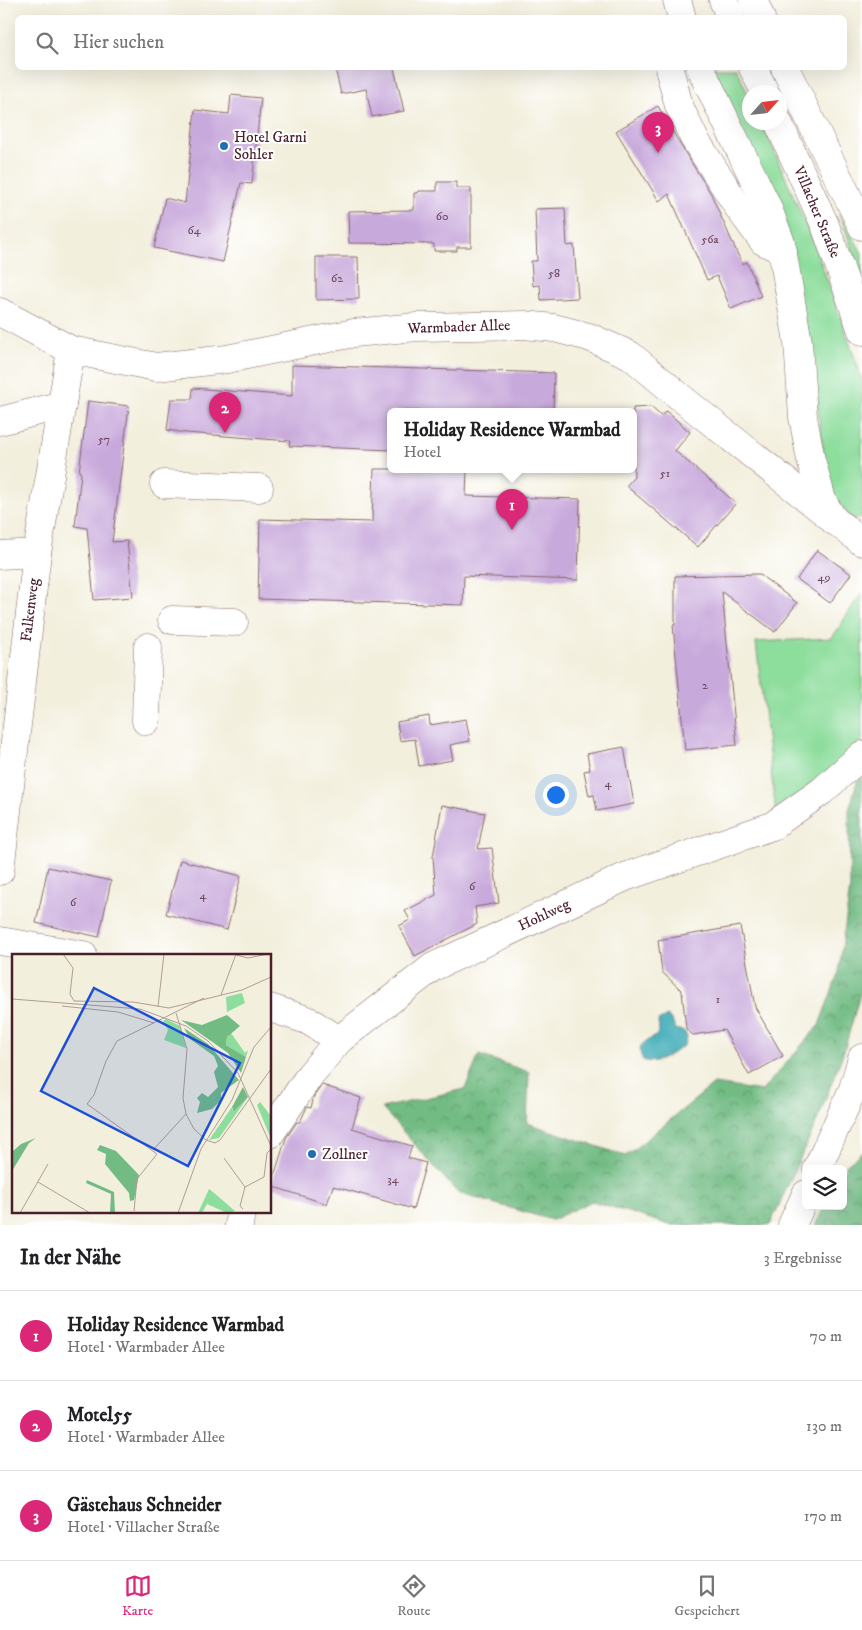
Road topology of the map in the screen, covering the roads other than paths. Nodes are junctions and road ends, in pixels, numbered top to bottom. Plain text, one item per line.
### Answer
1 (672, 0) edge
2 (677, 0) edge
3 (723, 0) edge
4 (753, 0) edge
5 (669, 15) edge
6 (681, 15) edge
7 (729, 15) edge
8 (760, 15) edge
9 (670, 70) edge
10 (702, 70) edge
11 (754, 70) edge
12 (786, 70) edge
13 (762, 85) edge
14 (782, 130) edge
15 (862, 226) edge
16 (783, 251) junction
17 (0, 312) edge
18 (862, 331) edge
19 (71, 350) junction
20 (62, 404) junction
21 (0, 421) edge
22 (164, 484) dead end
23 (259, 488) dead end
24 (834, 521) junction
25 (862, 542) edge
26 (37, 553) junction
27 (0, 555) edge
28 (172, 620) dead end
29 (234, 622) dead end
30 (148, 647) dead end
31 (146, 721) dead end
32 (862, 755) edge
33 (0, 871) edge
34 (0, 941) edge
35 (77, 954) edge
36 (271, 1008) edge
37 (339, 1040) junction
38 (862, 1058) edge
39 (271, 1133) edge
40 (819, 1165) edge
41 (802, 1203) edge
42 (241, 1212) edge
43 (238, 1225) edge
44 (792, 1225) edge

1 - 5 street
2 - 6 street
3 - 7 street
4 - 8 street
9 - 16 street
10 - 16 street
11 - 13 street
12 - 15 street
14 - 18 street, Villacher Straße
16 - 24 street
17 - 19 street, Warmbader Allee
19 - 20 street, Falkenweg
19 - 24 street, Warmbader Allee
20 - 21 street
20 - 26 street, Falkenweg
22 - 23 street
24 - 25 street, Warmbader Allee
26 - 27 street
26 - 33 street, Falkenweg
28 - 29 street
30 - 31 street
32 - 37 street, Hohlweg
34 - 35 street
36 - 37 street
37 - 39 street, Hohlweg
38 - 40 street
41 - 44 street
42 - 43 street

